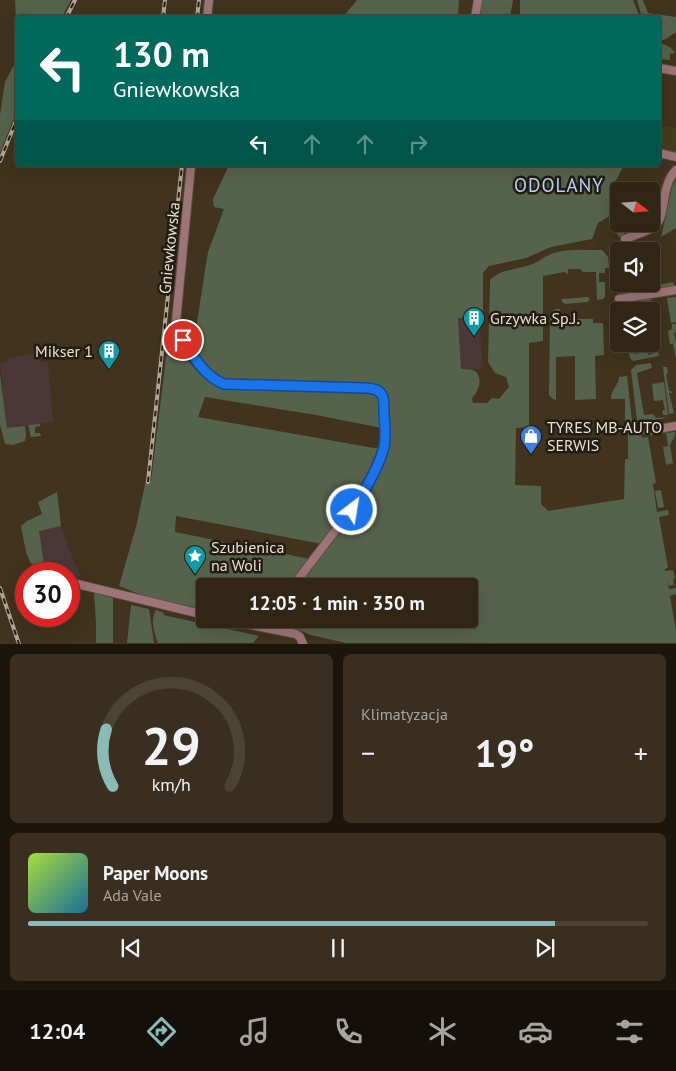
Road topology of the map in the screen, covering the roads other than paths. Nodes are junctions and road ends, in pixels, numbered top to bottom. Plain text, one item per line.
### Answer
1 (209, 0) edge
2 (478, 0) edge
3 (207, 15) edge
4 (476, 15) edge
5 (661, 68) edge
6 (676, 71) edge
7 (661, 153) edge
8 (676, 157) edge
9 (191, 167) edge
10 (676, 170) edge
11 (625, 239) dead end
12 (676, 290) edge
13 (619, 299) dead end
14 (676, 426) edge
15 (647, 432) dead end
16 (298, 578) edge
17 (80, 585) edge
18 (196, 613) edge
19 (274, 628) edge
20 (303, 644) edge

1 - 3 street
2 - 4 street
5 - 6 street
7 - 8 street
9 - 16 street, Gniewkowska
10 - 11 street
12 - 13 street
14 - 15 street
17 - 18 street
19 - 20 street

